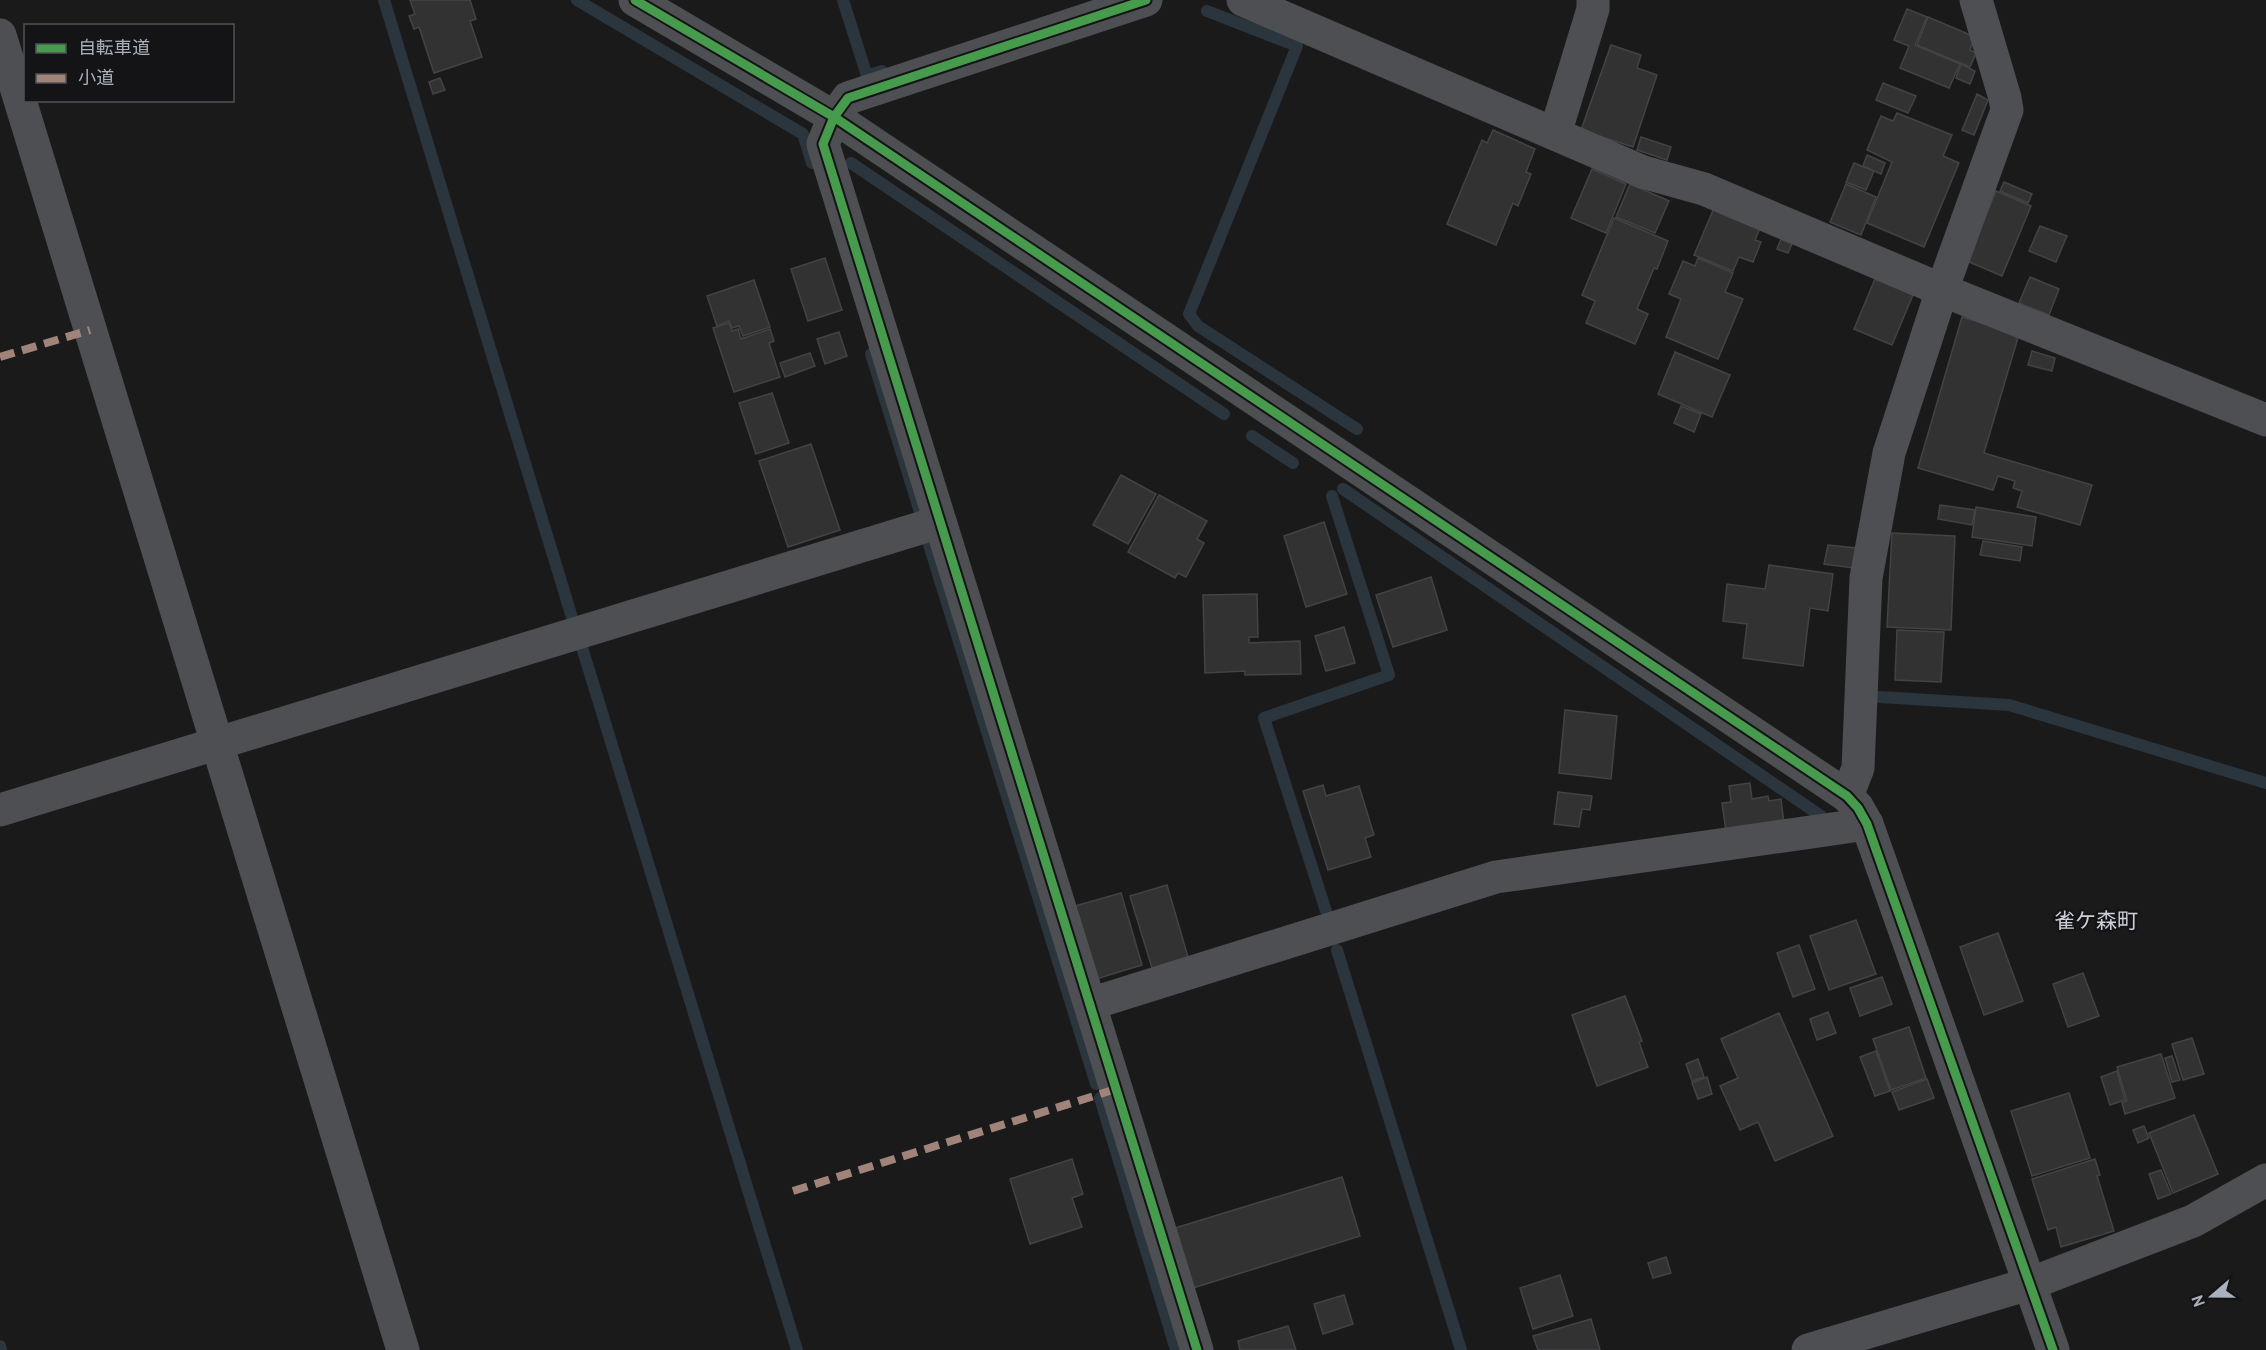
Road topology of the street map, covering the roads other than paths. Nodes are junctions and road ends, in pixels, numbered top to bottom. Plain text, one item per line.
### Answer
1 (635, 0) edge
2 (1146, 0) edge
3 (1243, 0) edge
4 (1593, 0) edge
5 (1976, 0) edge
6 (0, 35) edge
7 (834, 117) junction
8 (1555, 134) junction
9 (1942, 290) junction
10 (2266, 420) edge
11 (940, 522) junction
12 (217, 744) junction
13 (1847, 796) junction
14 (0, 810) edge
15 (1867, 824) junction
16 (1090, 1004) junction
17 (2266, 1180) edge
18 (2029, 1284) junction
19 (403, 1350) edge
20 (1197, 1350) edge
21 (1808, 1350) edge
22 (2053, 1350) edge

1 - 7 street
2 - 7 street
3 - 8 street
4 - 8 street
5 - 9 street
6 - 12 street
7 - 11 street
7 - 13 street
8 - 9 street
9 - 10 street
9 - 13 street
11 - 12 street
11 - 16 street
12 - 14 street
12 - 19 street
13 - 15 street
15 - 16 street
15 - 18 street
16 - 20 street
17 - 18 street
18 - 21 street
18 - 22 street

